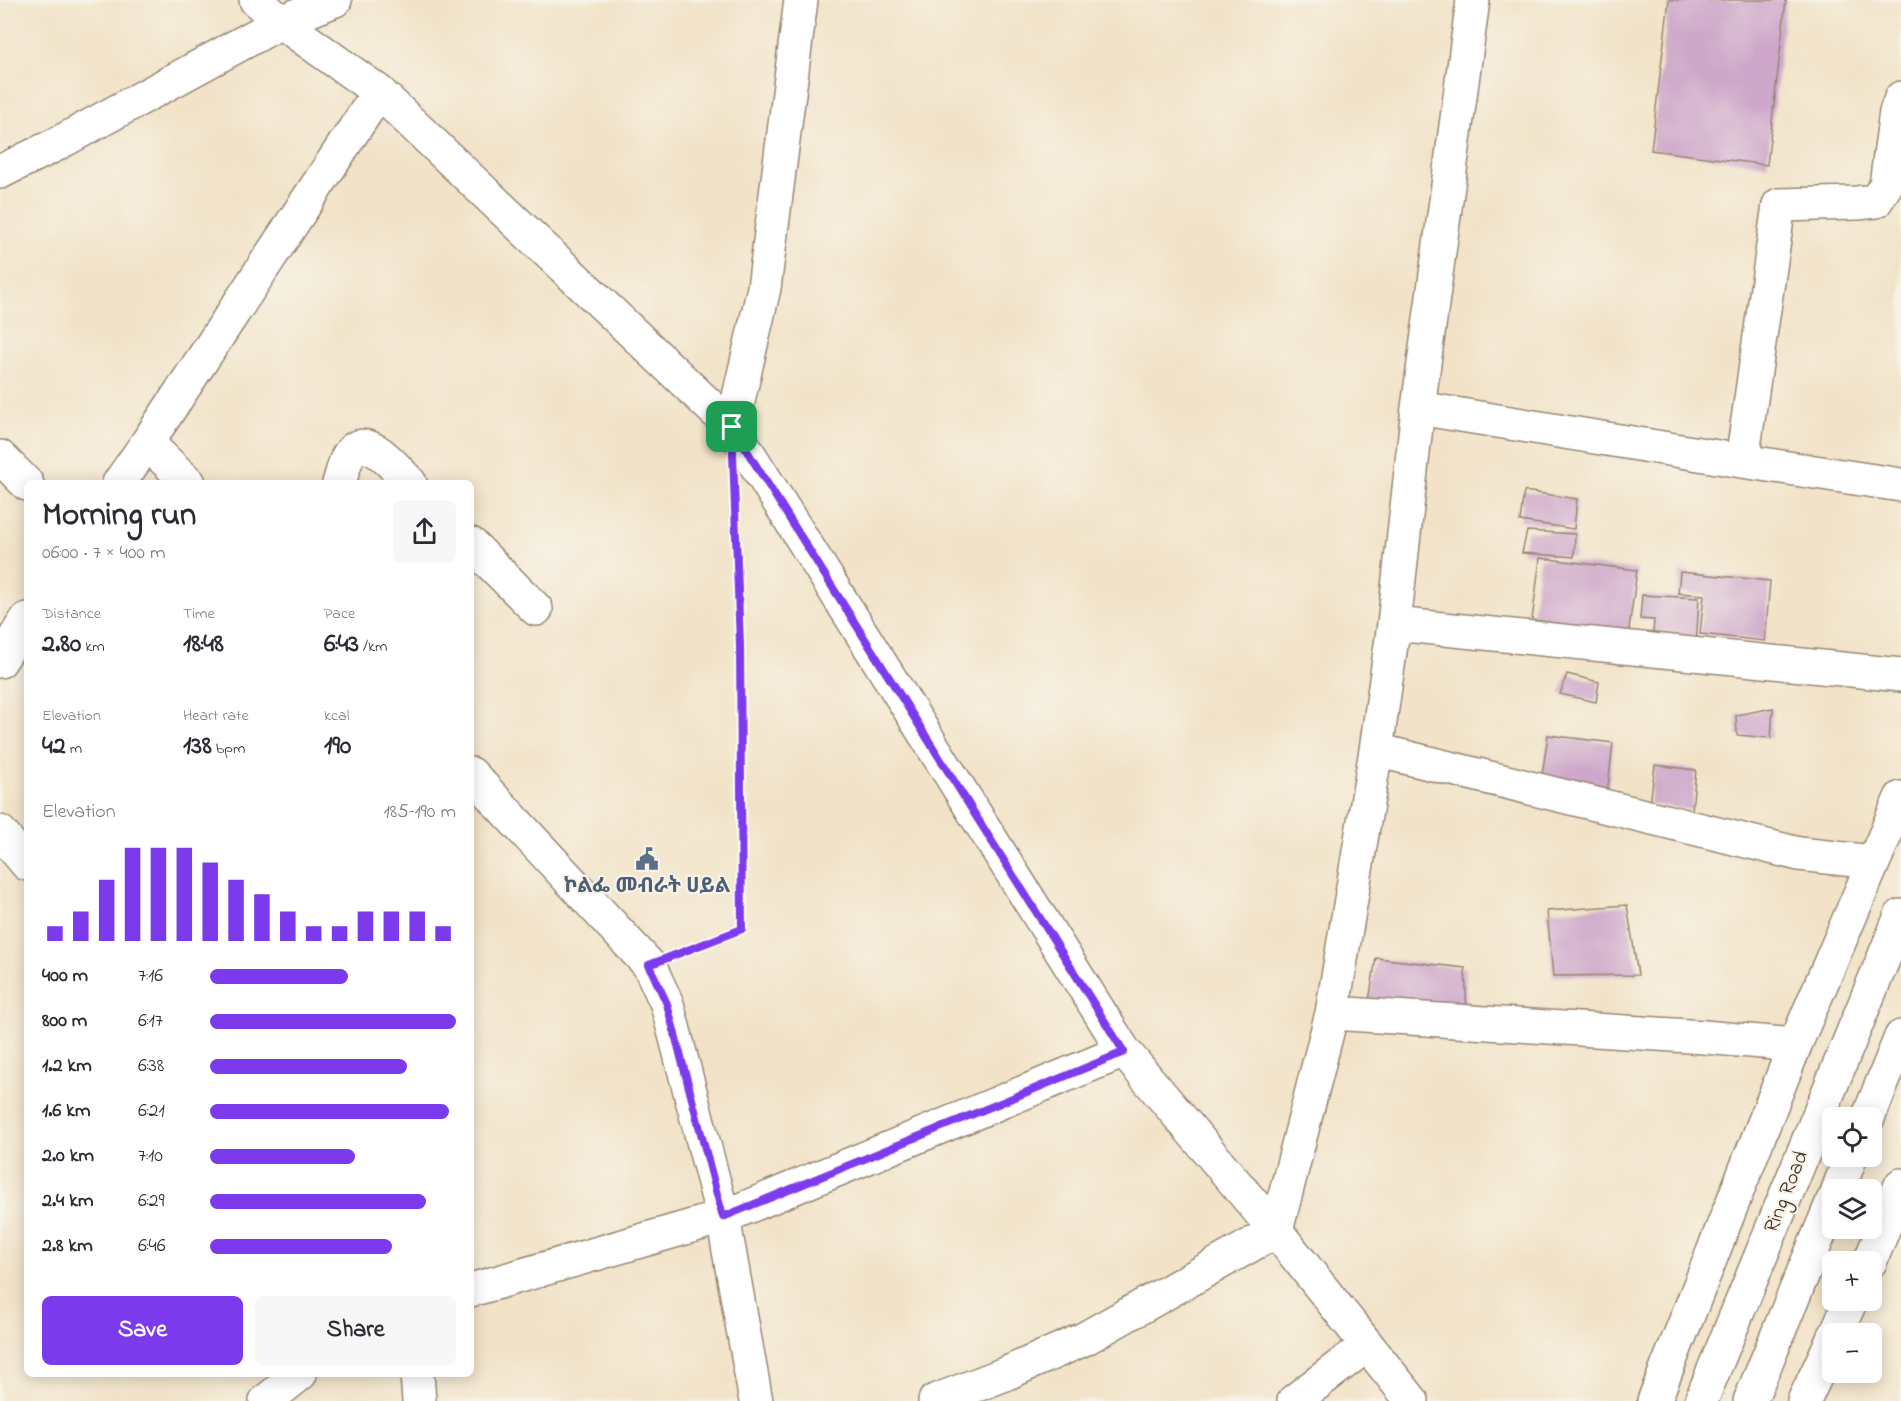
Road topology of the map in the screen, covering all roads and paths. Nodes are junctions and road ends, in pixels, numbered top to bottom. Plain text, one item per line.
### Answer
1 (256, 0) edge
2 (335, 0) edge
3 (801, 0) edge
4 (1467, 1) edge
5 (281, 22) junction
6 (379, 92) junction
7 (1901, 98) edge
8 (0, 172) edge
9 (1418, 408) junction
10 (732, 427) junction
11 (147, 443) junction
12 (0, 457) edge
13 (1742, 461) junction
14 (121, 480) edge
15 (186, 480) edge
16 (340, 480) edge
17 (407, 480) edge
18 (24, 481) edge
19 (1901, 485) edge
20 (734, 496) dead end
21 (474, 547) edge
22 (536, 609) dead end
23 (24, 624) edge
24 (1394, 624) junction
25 (0, 661) edge
26 (1901, 675) edge
27 (1376, 750) junction
28 (474, 777) edge
29 (1901, 798) edge
30 (0, 832) edge
31 (24, 860) edge
32 (1873, 862) junction
33 (1901, 916) edge
34 (649, 965) junction
35 (1332, 1013) junction
36 (1901, 1037) edge
37 (1795, 1045) junction
38 (1124, 1052) junction
39 (1872, 1107) edge
40 (1901, 1185) edge
41 (723, 1217) junction
42 (1822, 1228) edge
43 (1276, 1232) junction
44 (1883, 1249) edge
45 (474, 1289) edge
46 (1367, 1345) junction
47 (1822, 1363) edge
48 (296, 1377) edge
49 (417, 1377) edge
50 (1006, 1388) edge
51 (266, 1401) edge
52 (419, 1401) edge
53 (756, 1401) edge
54 (934, 1401) edge
55 (1294, 1401) edge
56 (1412, 1401) edge
57 (1654, 1401) edge
58 (1701, 1401) edge
59 (1750, 1401) edge
60 (1804, 1401) edge

1 - 5 main road
2 - 5 main road
3 - 10 main road
4 - 9 main road
5 - 6 main road
5 - 8 main road
6 - 10 main road
6 - 11 main road
7 - 13 main road
9 - 13 main road
9 - 24 main road
10 - 38 main road
11 - 14 main road
11 - 15 main road
12 - 18 main road
13 - 19 main road
16 - 17 main road
20 - 34 path
21 - 22 main road
23 - 25 main road
24 - 26 main road
24 - 27 main road
27 - 32 main road
27 - 35 main road
28 - 34 main road
29 - 32 main road
30 - 31 main road
32 - 37 main road
33 - 58 main road, Ring Road
34 - 41 main road
35 - 37 main road
35 - 43 main road
36 - 39 main road
37 - 57 main road
38 - 41 main road
38 - 43 main road
40 - 44 main road
41 - 45 main road
41 - 53 main road
42 - 59 main road
43 - 46 main road
43 - 50 main road
46 - 55 main road
46 - 56 main road
47 - 60 main road
48 - 51 main road
49 - 52 main road
50 - 54 main road

